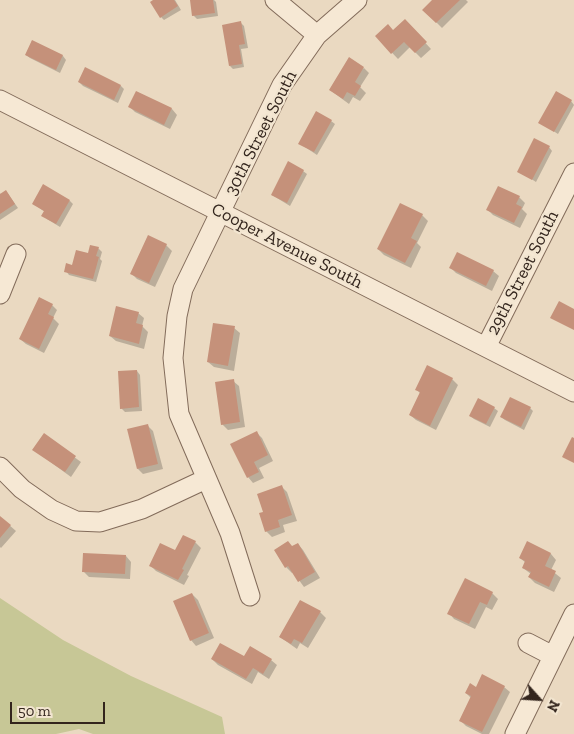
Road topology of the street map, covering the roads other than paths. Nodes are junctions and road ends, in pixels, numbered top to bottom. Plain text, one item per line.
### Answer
1 (275, 0) edge
2 (356, 0) edge
3 (316, 35) junction
4 (0, 100) edge
5 (574, 173) edge
6 (221, 213) junction
7 (16, 254) dead end
8 (0, 294) edge
9 (486, 347) junction
10 (574, 392) edge
11 (0, 467) edge
12 (206, 479) junction
13 (250, 596) dead end
14 (574, 614) edge
15 (528, 644) dead end
16 (562, 649) edge
17 (515, 734) edge

1 - 3 street
2 - 3 street, 30th Street South
3 - 6 street, 30th Street South
4 - 6 street, Cooper Avenue South
5 - 9 street, 29th Street South
6 - 9 street, Cooper Avenue South
6 - 12 street, 30th Street South
7 - 8 street
9 - 10 street, Cooper Avenue South
11 - 12 street
12 - 13 street, 30th Street South
14 - 16 street
15 - 16 street
16 - 17 street

